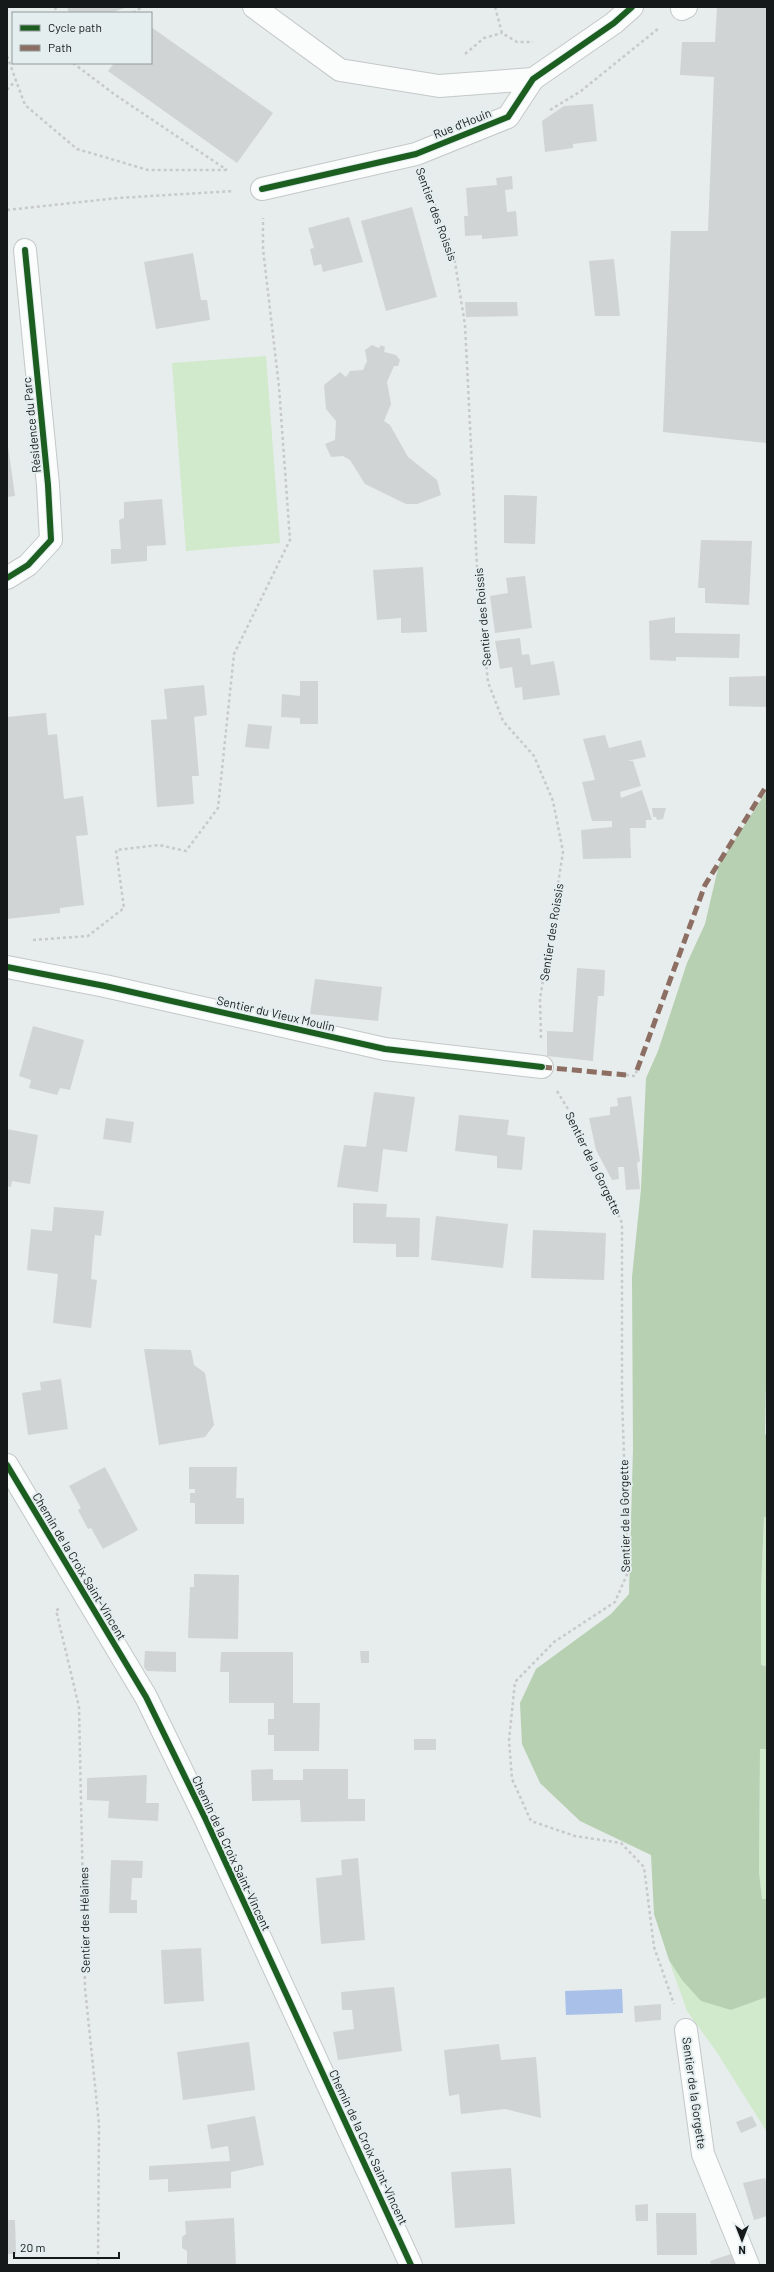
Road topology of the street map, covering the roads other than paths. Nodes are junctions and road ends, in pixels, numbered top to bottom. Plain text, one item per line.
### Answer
1 (254, 7) edge
2 (632, 7) edge
3 (613, 15) edge
4 (533, 79) junction
5 (262, 189) road end
6 (25, 250) dead end
7 (7, 578) edge
8 (7, 967) edge
9 (542, 1067) road end
10 (7, 1465) edge
11 (686, 2030) road end
12 (411, 2265) edge
13 (748, 2265) edge

1 - 4 street
2 - 3 street, Rue d'Houin
3 - 4 street, Rue d'Houin
4 - 5 street, Rue d'Houin
6 - 7 street, Résidence du Parc
8 - 9 street, Sentier du Vieux Moulin
10 - 12 street, Chemin de la Croix Saint-Vincent
11 - 13 street, Sentier de la Gorgette

